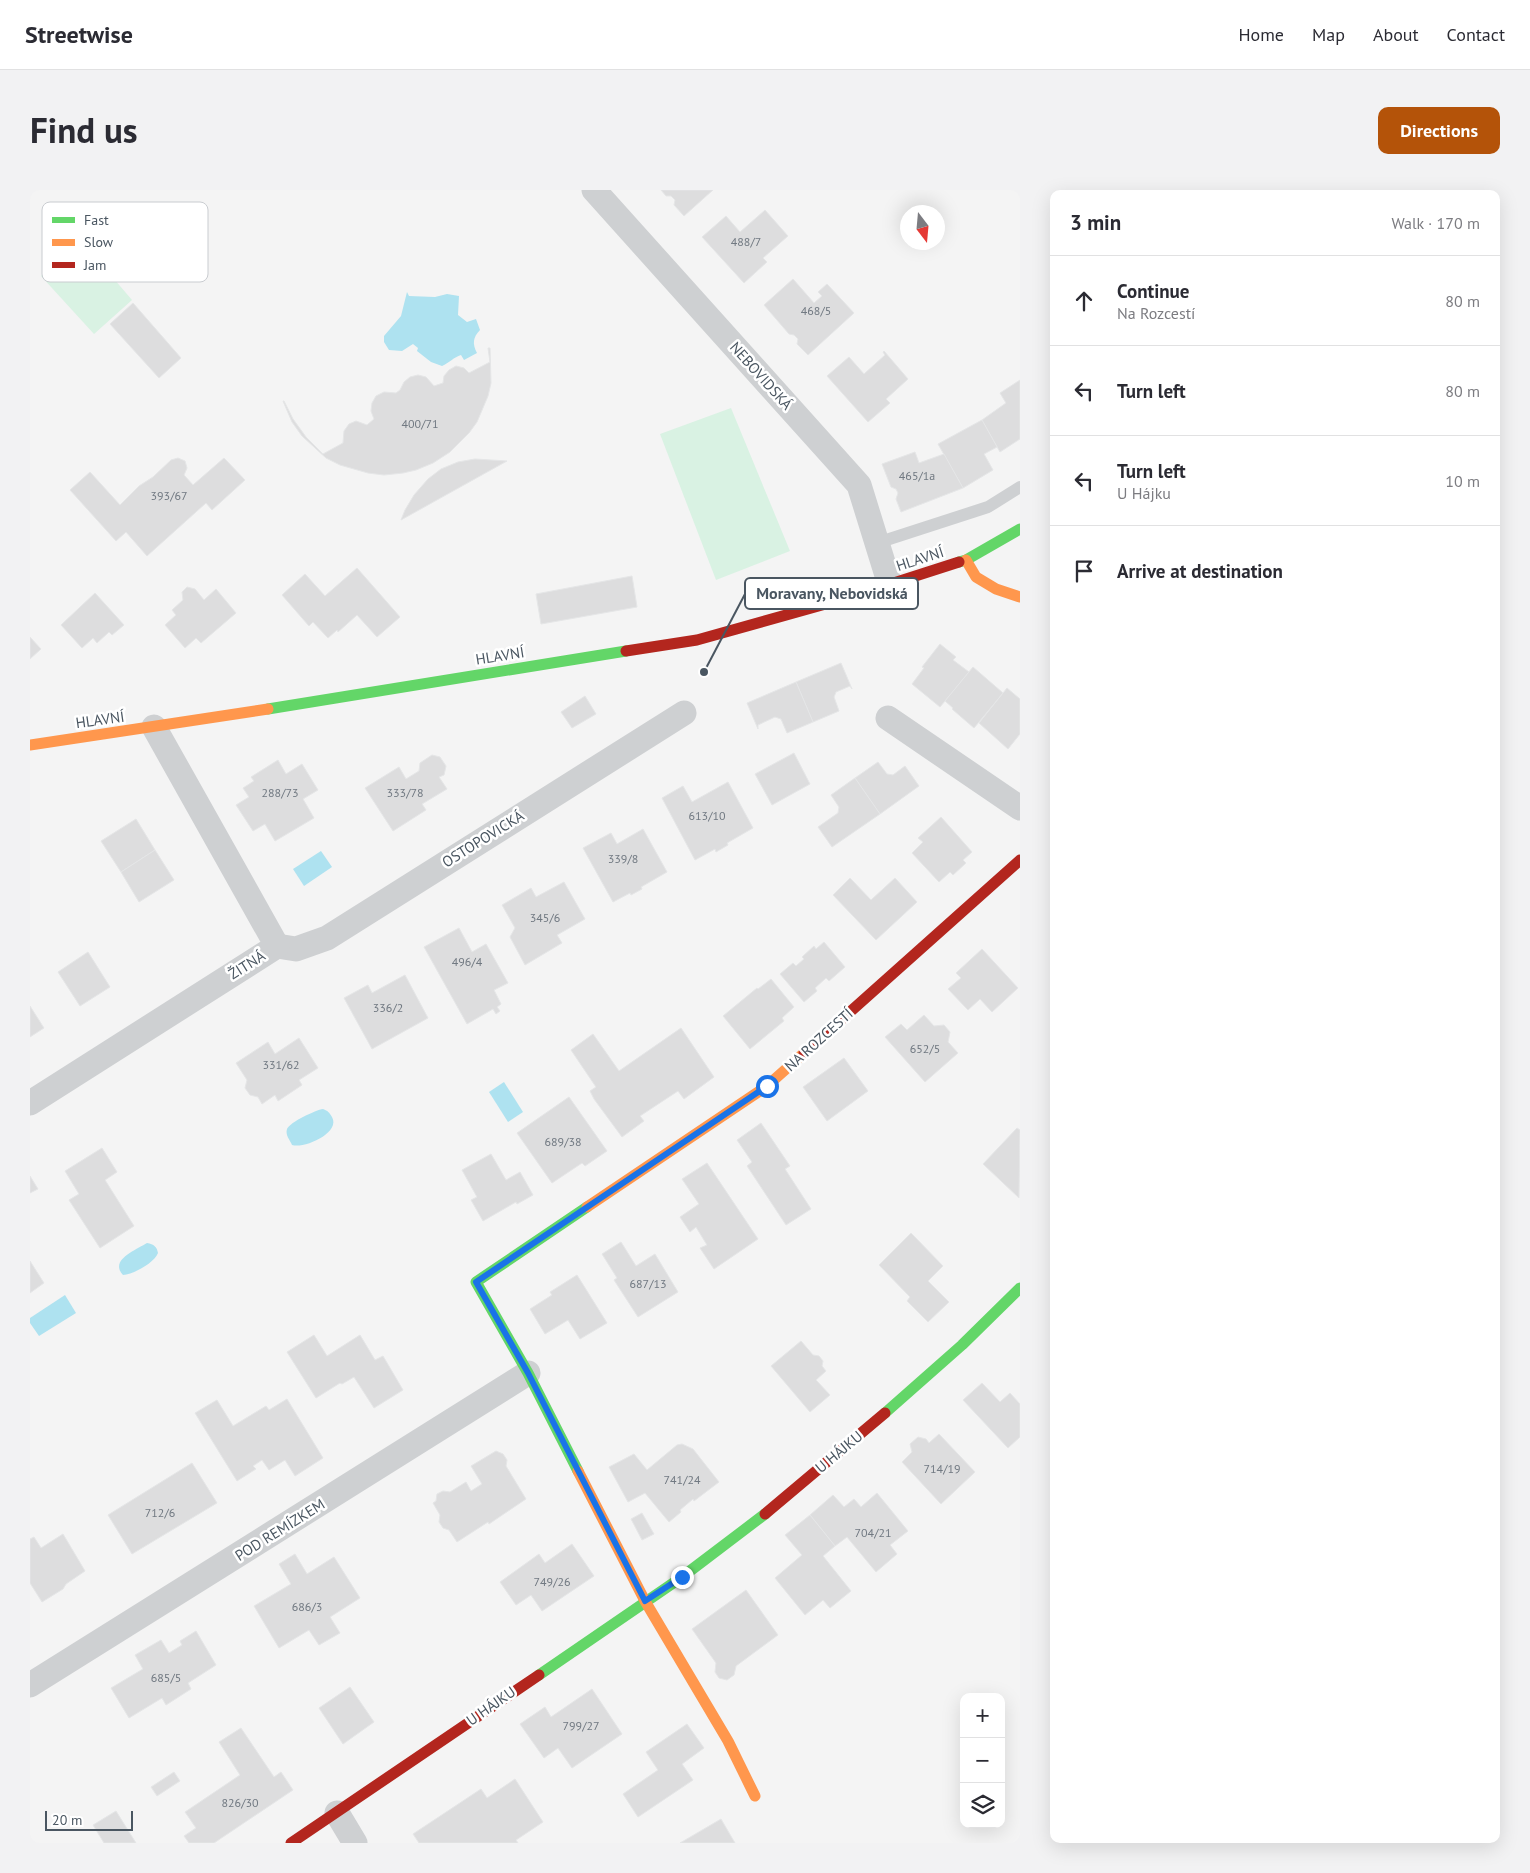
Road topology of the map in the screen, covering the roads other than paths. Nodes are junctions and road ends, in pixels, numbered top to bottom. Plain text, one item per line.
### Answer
1 (594, 190) edge
2 (1020, 487) edge
3 (1020, 529) edge
4 (877, 543) junction
5 (966, 560) junction
6 (890, 585) junction
7 (1020, 597) edge
8 (684, 713) dead end
9 (888, 718) dead end
10 (154, 727) junction
11 (30, 745) edge
12 (1020, 808) edge
13 (1020, 860) edge
14 (277, 946) junction
15 (30, 1103) edge
16 (1020, 1288) edge
17 (528, 1373) junction
18 (645, 1601) junction
19 (30, 1684) edge
20 (755, 1796) dead end
21 (337, 1813) junction
22 (291, 1843) edge
23 (355, 1843) edge

1 - 4 street, NEBOVIDSKÁ
2 - 4 lane
3 - 5 street, HLAVNÍ
4 - 6 street, NEBOVIDSKÁ
5 - 6 street, HLAVNÍ
5 - 7 street
6 - 10 street, HLAVNÍ
8 - 14 street, OSTOPOVICKÁ
9 - 12 street
10 - 11 street, HLAVNÍ
10 - 14 street, ŽITNÁ
13 - 17 street, NA ROZCESTÍ
14 - 15 street, ŽITNÁ
16 - 18 street, U HÁJKU
17 - 18 street
17 - 19 street, POD REMÍZKEM
18 - 20 street
18 - 21 street, U HÁJKU
21 - 22 street, U HÁJKU
21 - 23 street

